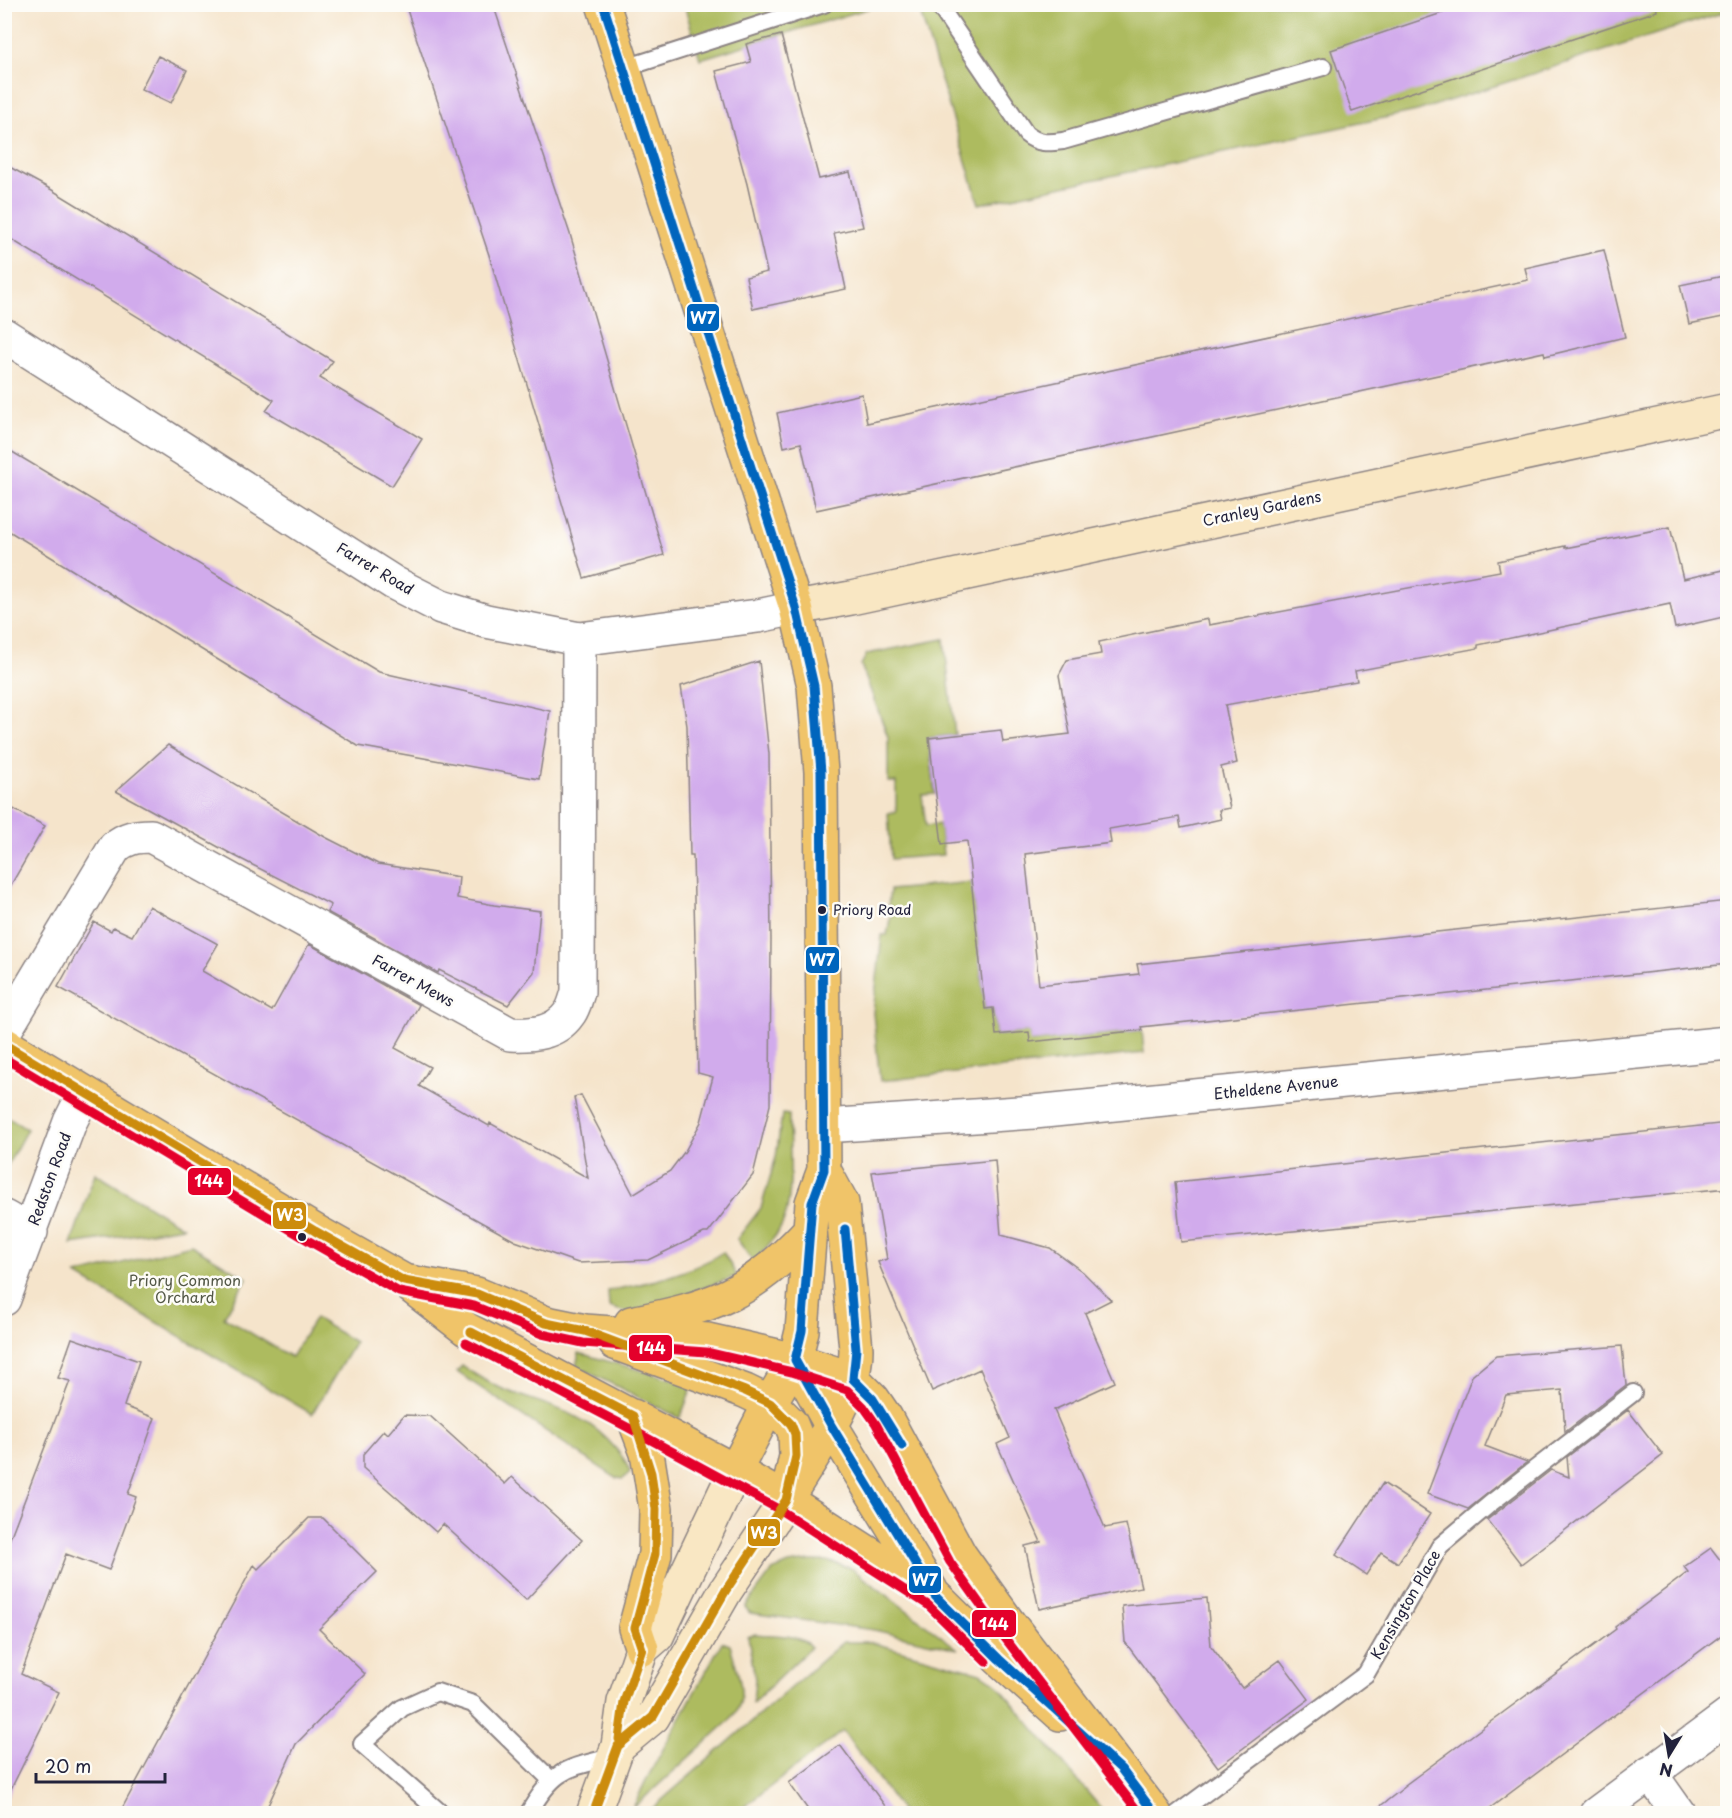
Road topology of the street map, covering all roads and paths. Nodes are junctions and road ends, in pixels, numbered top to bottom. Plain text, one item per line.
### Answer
1 (603, 4) edge
2 (824, 4) edge
3 (938, 4) edge
4 (1323, 68) dead end
5 (622, 69) junction
6 (4, 335) edge
7 (1728, 410) edge
8 (796, 608) junction
9 (579, 639) junction
10 (4, 1032) edge
11 (1728, 1043) edge
12 (4, 1044) edge
13 (84, 1094) junction
14 (824, 1126) junction
15 (824, 1170) junction
16 (18, 1225) edge
17 (808, 1232) junction
18 (404, 1281) junction
19 (4, 1299) edge
20 (585, 1331) junction
21 (795, 1360) junction
22 (854, 1379) junction
23 (1633, 1393) dead end
24 (770, 1403) junction
25 (633, 1416) junction
26 (831, 1425) junction
27 (735, 1471) junction
28 (786, 1500) junction
29 (935, 1596) junction
30 (642, 1649) junction
31 (1728, 1716) edge
32 (617, 1751) junction
33 (1121, 1769) junction
34 (1650, 1773) junction
35 (551, 1780) junction
36 (442, 1814) edge
37 (528, 1814) edge
38 (593, 1814) edge
39 (1155, 1814) edge
40 (1177, 1814) edge
41 (1596, 1814) edge
42 (1679, 1814) edge

1 - 5 main road
2 - 5 lane
3 - 4 lane
5 - 8 main road
6 - 9 street, Farrer Road
7 - 8 street, Cranley Gardens
8 - 9 street, Farrer Road
8 - 14 main road
9 - 10 street, Farrer Mews
11 - 14 street, Etheldene Avenue
12 - 13 main road
13 - 16 street, Redston Road
13 - 18 main road
14 - 15 main road
15 - 17 main road
15 - 22 main road
16 - 19 street, Redston Road
17 - 20 main road
17 - 21 main road
18 - 20 main road
18 - 25 main road
20 - 21 main road
20 - 24 main road
21 - 22 main road
21 - 24 main road
21 - 26 main road
22 - 26 main road
22 - 33 main road
23 - 40 lane, Kensington Place
24 - 27 main road
24 - 28 main road
25 - 27 main road
25 - 30 main road
26 - 28 main road
26 - 29 main road
27 - 28 main road
27 - 30 street
28 - 29 main road
28 - 32 street
29 - 33 main road
30 - 32 street
31 - 34 street
32 - 35 lane
32 - 38 street
33 - 39 main road
34 - 41 street
34 - 42 street
35 - 36 lane
35 - 37 lane

